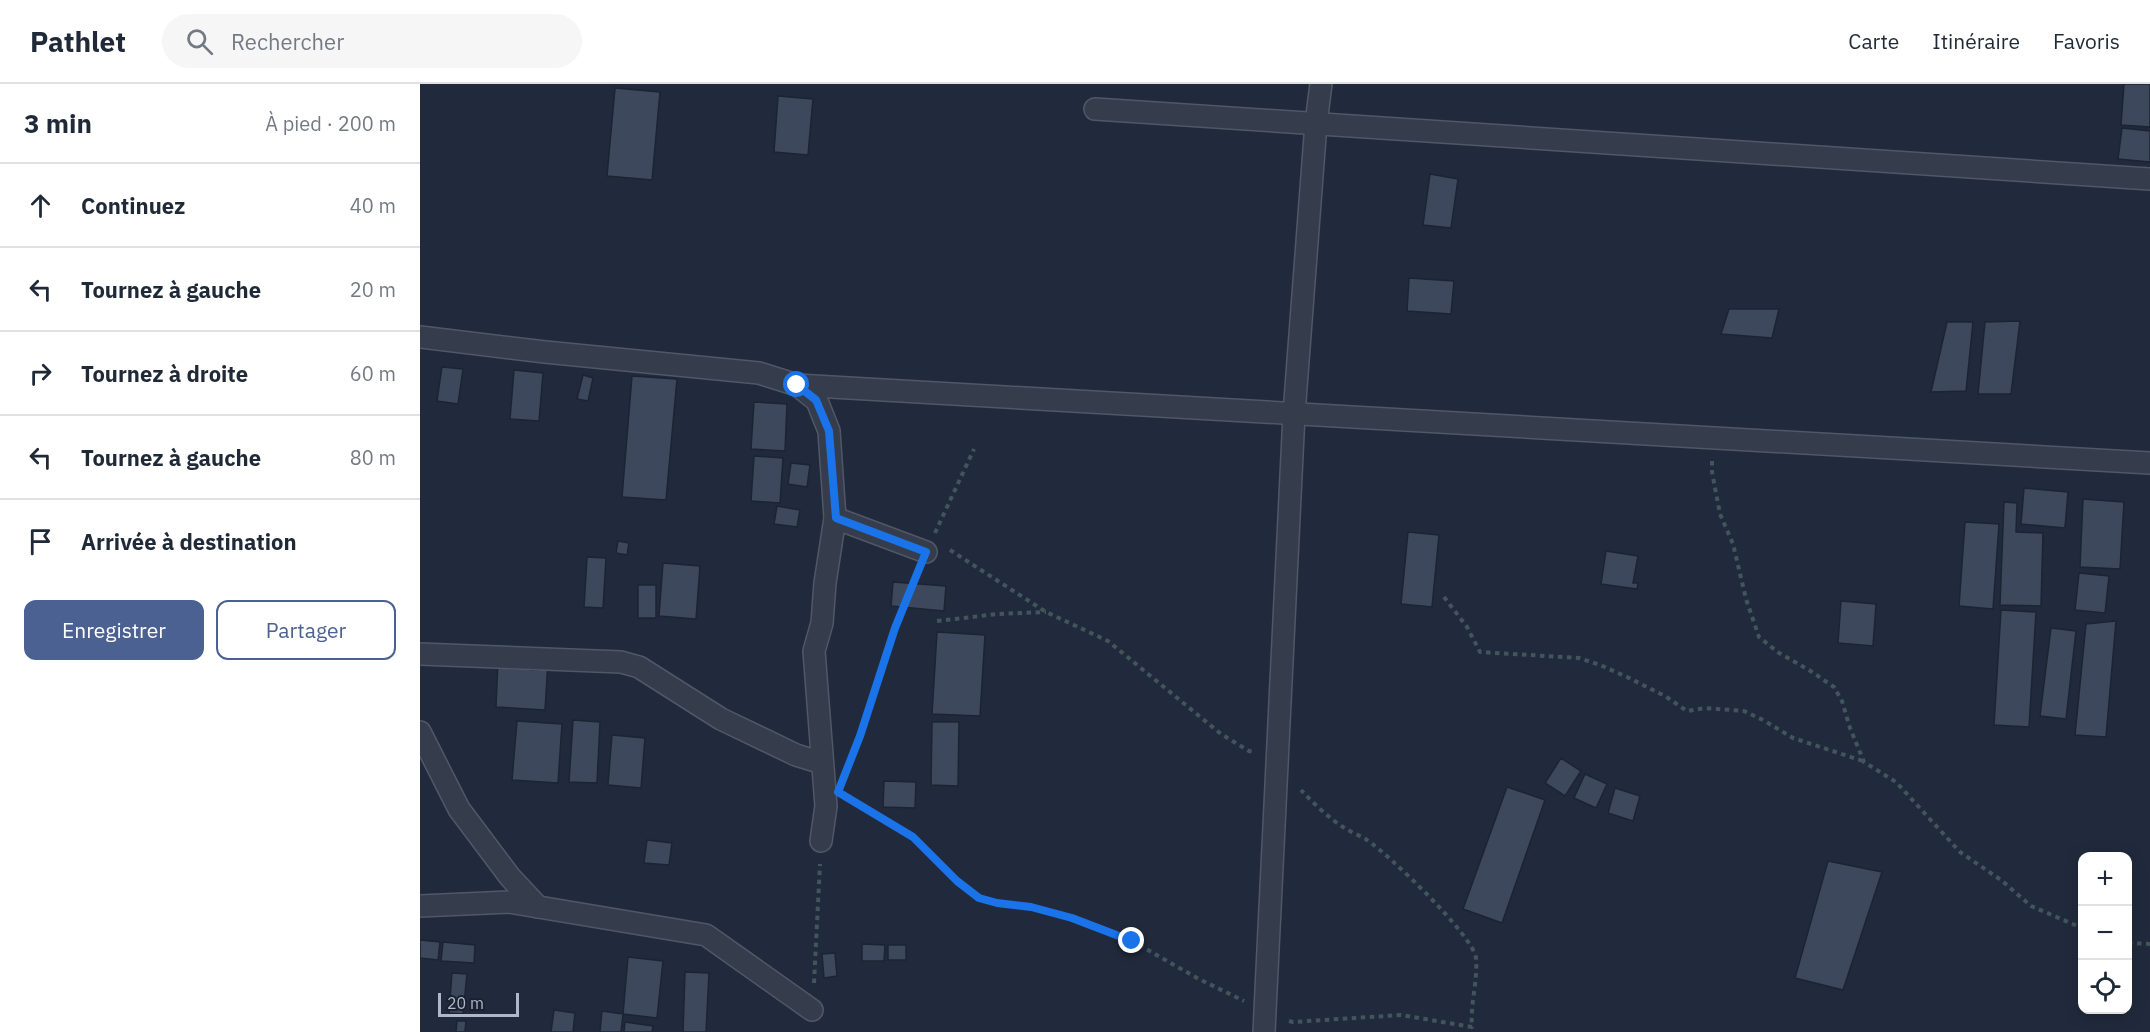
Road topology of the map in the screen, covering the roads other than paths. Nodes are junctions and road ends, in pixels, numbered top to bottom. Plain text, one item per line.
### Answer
1 (1321, 84) edge
2 (1095, 108) dead end
3 (1316, 123) junction
4 (2150, 179) edge
5 (420, 337) edge
6 (797, 385) junction
7 (1294, 414) junction
8 (2150, 463) edge
9 (836, 518) junction
10 (933, 543) road end
11 (420, 654) edge
12 (420, 732) edge
13 (822, 763) junction
14 (821, 841) road end
15 (420, 906) edge
16 (538, 907) junction
17 (812, 1010) road end
18 (1265, 1022) edge

1 - 3 street
2 - 3 street
3 - 4 street
3 - 7 street
5 - 6 street
6 - 7 street
6 - 9 street
7 - 8 street
7 - 18 street
9 - 10 street
9 - 13 street
11 - 13 street
12 - 16 street
13 - 14 street
15 - 16 street
16 - 17 street

